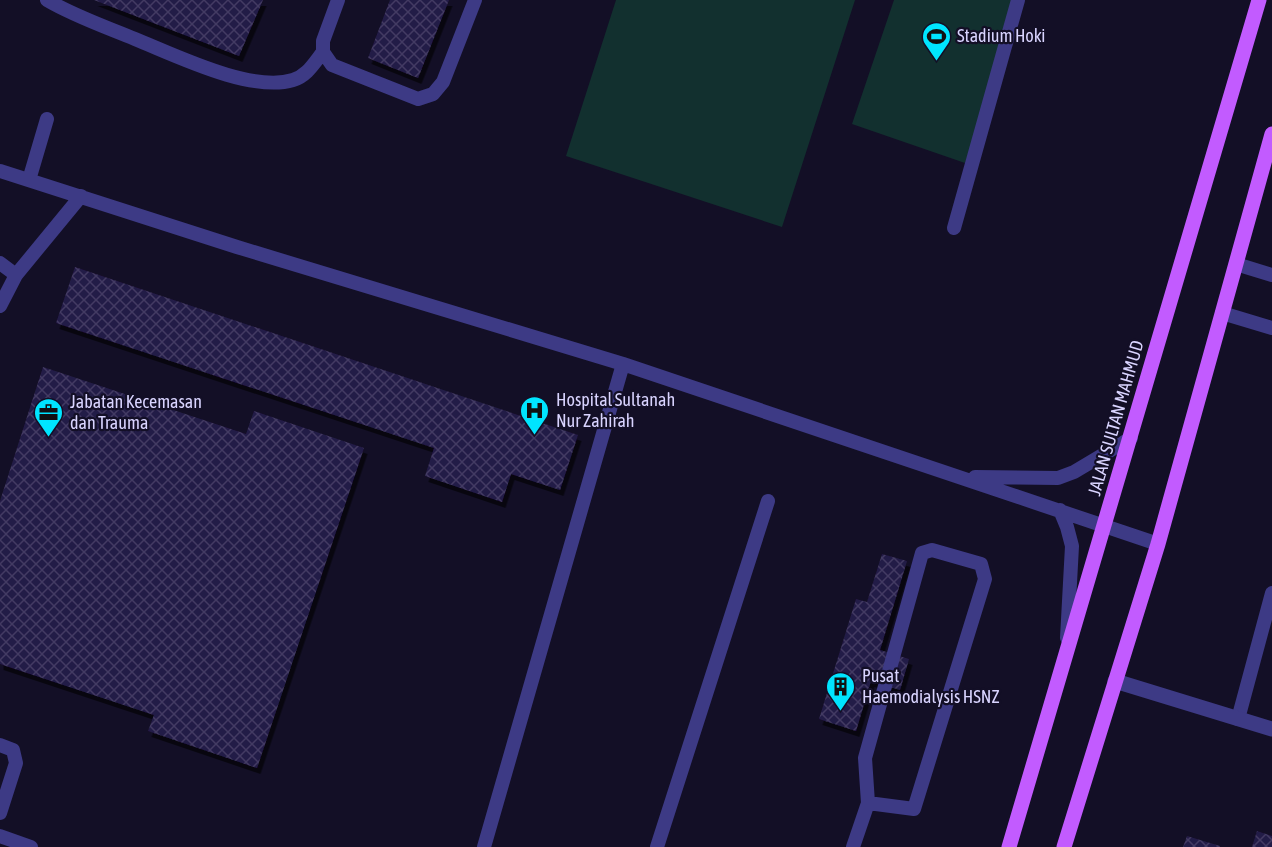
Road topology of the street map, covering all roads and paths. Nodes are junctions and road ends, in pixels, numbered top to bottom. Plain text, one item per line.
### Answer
1 (47, 0) edge
2 (338, 0) edge
3 (475, 0) edge
4 (1017, 0) edge
5 (1259, 0) edge
6 (323, 52) junction
7 (47, 119) dead end
8 (1272, 134) edge
9 (0, 171) edge
10 (29, 180) junction
11 (81, 196) junction
12 (954, 228) dead end
13 (0, 263) edge
14 (1236, 264) junction
15 (16, 274) junction
16 (1272, 275) edge
17 (0, 306) edge
18 (1222, 313) junction
19 (1272, 328) edge
20 (623, 364) junction
21 (1131, 438) junction
22 (964, 477) junction
23 (768, 501) dead end
24 (1060, 510) junction
25 (1105, 526) junction
26 (1158, 544) junction
27 (1272, 593) edge
28 (1066, 655) junction
29 (1116, 681) junction
30 (1238, 718) junction
31 (1272, 729) edge
32 (0, 745) edge
33 (868, 803) junction
34 (0, 813) edge
35 (0, 836) edge
36 (31, 847) edge
37 (484, 847) edge
38 (657, 847) edge
39 (853, 847) edge
40 (1009, 847) edge
41 (1064, 847) edge

1 - 6 lane
2 - 6 lane
3 - 6 lane
4 - 12 lane
5 - 21 main road, JALAN SULTAN MAHMUD
7 - 10 lane
8 - 14 main road
9 - 10 lane
10 - 11 lane
11 - 15 lane
11 - 20 lane
13 - 15 lane
14 - 16 lane
14 - 18 main road
15 - 17 lane
18 - 19 lane
18 - 26 main road
20 - 22 lane
20 - 37 lane
21 - 22 lane
21 - 25 main road, JALAN SULTAN MAHMUD
22 - 24 lane
23 - 38 lane
24 - 25 lane
24 - 28 lane
25 - 26 lane
25 - 28 main road, JALAN SULTAN MAHMUD
26 - 29 main road
27 - 30 lane
28 - 40 main road, JALAN SULTAN MAHMUD
29 - 30 street
29 - 41 main road
30 - 31 street
32 - 34 lane
33 - 33 lane
33 - 39 lane
35 - 36 lane

